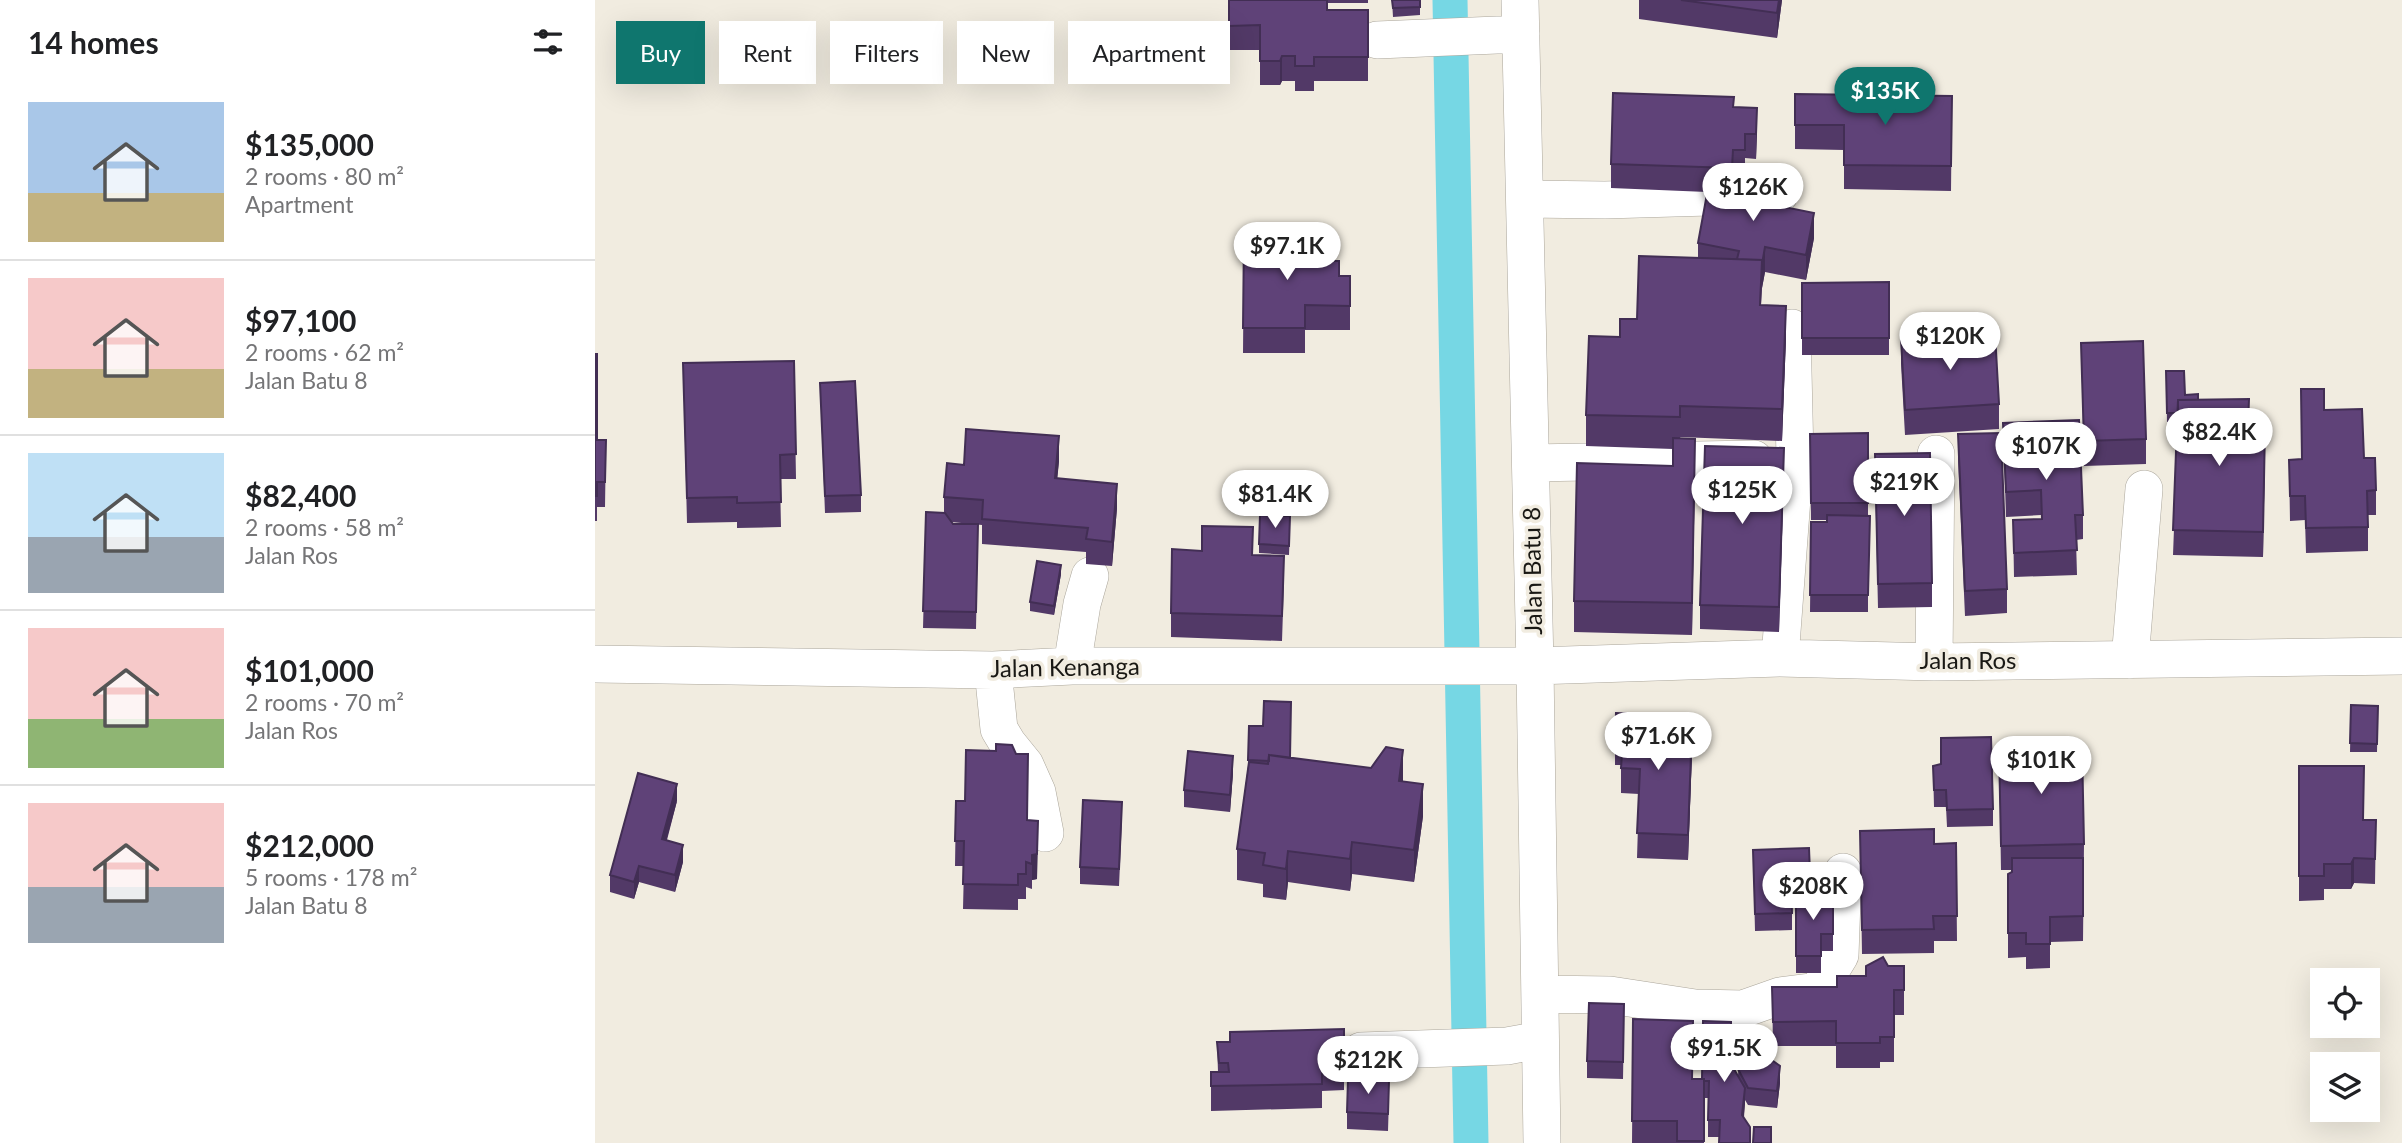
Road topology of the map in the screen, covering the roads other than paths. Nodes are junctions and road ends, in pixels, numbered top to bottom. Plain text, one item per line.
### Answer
1 (1521, 17) edge
2 (1377, 40) dead end
3 (1779, 195) edge
4 (1525, 199) junction
5 (1792, 328) dead end
6 (1936, 454) dead end
7 (1795, 458) junction
8 (1531, 463) junction
9 (2144, 489) dead end
10 (1090, 576) dead end
11 (2402, 656) edge
12 (1780, 658) junction
13 (2130, 660) junction
14 (1934, 662) junction
15 (595, 664) edge
16 (1072, 666) junction
17 (1520, 666) junction
18 (993, 670) junction
19 (1045, 833) dead end
20 (1843, 872) dead end
21 (1540, 994) junction
22 (1524, 1043) junction
23 (1361, 1051) dead end
24 (1542, 1143) edge

1 - 2 street
1 - 4 street, Jalan Batu 8
3 - 4 street
4 - 8 street, Jalan Batu 8
5 - 7 street
6 - 14 street
7 - 8 street
7 - 12 street
8 - 17 street, Jalan Batu 8
9 - 13 street
10 - 16 street
11 - 13 street, Jalan Ros
12 - 14 street, Jalan Ros
12 - 17 street, Jalan Ros
13 - 14 street, Jalan Ros
15 - 18 street, Jalan Kenanga
16 - 17 street, Jalan Kenanga
16 - 18 street, Jalan Kenanga
17 - 21 street, Jalan Batu 8
18 - 19 street
20 - 21 street
21 - 22 street, Jalan Batu 8
22 - 23 street
22 - 24 street, Jalan Batu 8

